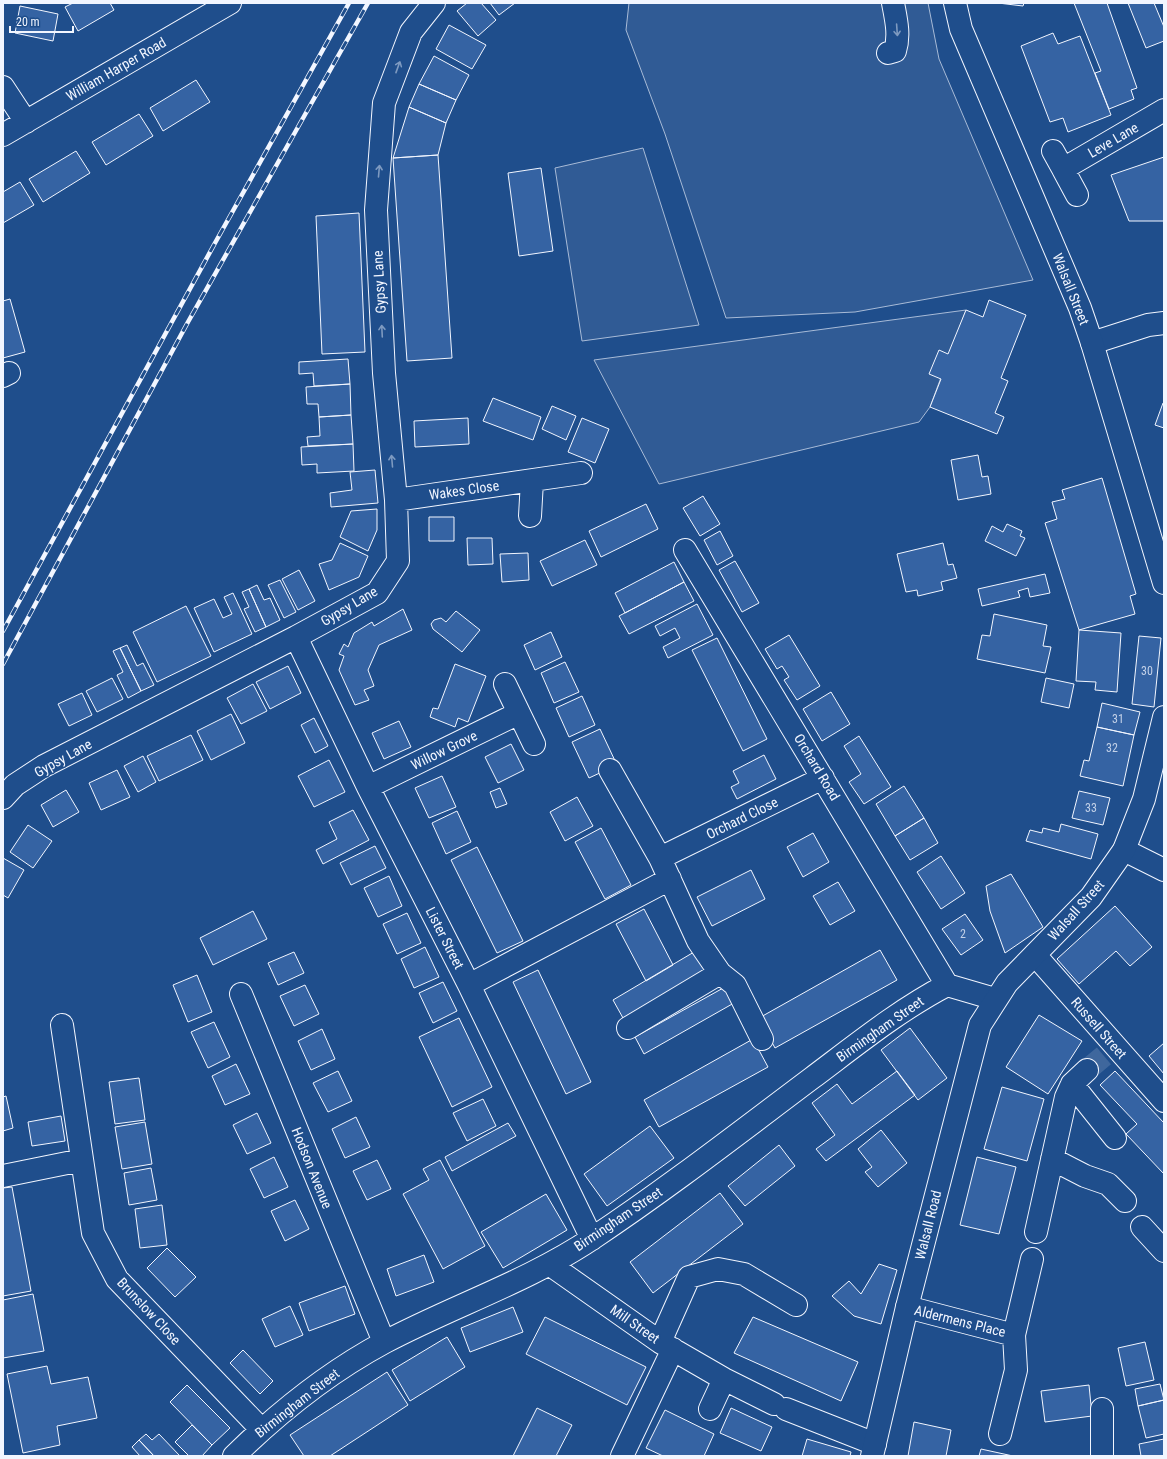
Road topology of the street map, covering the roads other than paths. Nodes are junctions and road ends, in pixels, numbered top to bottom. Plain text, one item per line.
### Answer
1 (230, 3) edge
2 (434, 3) edge
3 (894, 3) edge
4 (955, 3) edge
5 (888, 53) dead end
6 (3, 87) edge
7 (1164, 110) edge
8 (26, 122) junction
9 (3, 135) edge
10 (1077, 195) dead end
11 (1164, 323) edge
12 (1092, 343) junction
13 (582, 473) dead end
14 (532, 482) junction
15 (396, 500) junction
16 (530, 516) dead end
17 (685, 550) dead end
18 (1164, 583) edge
19 (296, 637) junction
20 (506, 684) dead end
21 (519, 713) junction
22 (1164, 717) edge
23 (534, 744) dead end
24 (610, 770) dead end
25 (824, 778) junction
26 (368, 787) junction
27 (3, 798) edge
28 (1124, 850) junction
29 (660, 858) junction
30 (1164, 870) edge
31 (670, 879) junction
32 (1035, 955) junction
33 (720, 973) junction
34 (469, 985) junction
35 (948, 985) junction
36 (241, 994) dead end
37 (995, 999) junction
38 (62, 1025) dead end
39 (628, 1028) dead end
40 (762, 1039) dead end
41 (1164, 1102) edge
42 (1116, 1138) dead end
43 (82, 1160) junction
44 (1052, 1160) junction
45 (3, 1176) edge
46 (1125, 1201) dead end
47 (1142, 1227) dead end
48 (1036, 1232) dead end
49 (592, 1239) junction
50 (1164, 1251) edge
51 (1032, 1258) dead end
52 (549, 1264) junction
53 (796, 1305) dead end
54 (907, 1307) junction
55 (1014, 1335) junction
56 (384, 1342) junction
57 (667, 1346) junction
58 (724, 1379) junction
59 (710, 1409) dead end
60 (1102, 1409) dead end
61 (261, 1429) junction
62 (1000, 1434) dead end
63 (873, 1450) edge
64 (234, 1456) edge
65 (622, 1456) edge
66 (1102, 1456) edge

1 - 8 street, William Harper Road
15 -> 2 street, Gypsy Lane
3 -> 5 street
4 - 12 street, Walsall Street
6 - 8 street
7 - 10 street, Leve Lane
8 - 9 street, William Harper Road
11 - 12 street
12 - 18 street, Walsall Street
13 - 14 street, Wakes Close
14 - 15 street, Wakes Close
14 - 16 street
15 - 19 street, Gypsy Lane
17 - 25 street, Orchard Road
19 - 26 street, Lister Street
19 - 27 street, Gypsy Lane
20 - 21 street
21 - 23 street
21 - 26 street, Willow Grove
22 - 28 street, Walsall Street
24 - 29 street
25 - 29 street, Orchard Close
25 - 35 street, Orchard Road
26 - 34 street, Lister Street
28 - 30 street
28 - 32 street, Walsall Street
29 - 31 street
31 - 33 street
31 - 34 street
32 - 37 street, Walsall Street
32 - 41 street, Russell Street
33 - 39 street
33 - 40 street
34 - 49 street, Lister Street
35 - 37 street
35 - 49 street, Birmingham Street
36 - 56 street, Hodson Avenue
37 - 54 street, Walsall Road
38 - 43 street, Brunslow Close
42 - 44 street
43 - 45 street
43 - 61 street, Brunslow Close
44 - 46 street
44 - 48 street
47 - 50 street
49 - 52 street, Birmingham Street
51 - 55 street, Aldermens Place
52 - 56 street, Birmingham Street
52 - 57 street, Mill Street
53 - 57 street
54 - 55 street, Aldermens Place
54 - 63 street, Walsall Road
55 - 62 street, Aldermens Place
56 - 61 street, Birmingham Street
57 - 58 street, Mill Street
57 - 65 street
58 - 59 street
58 - 63 street, Mill Street
60 - 66 street
61 - 64 street, Birmingham Street

